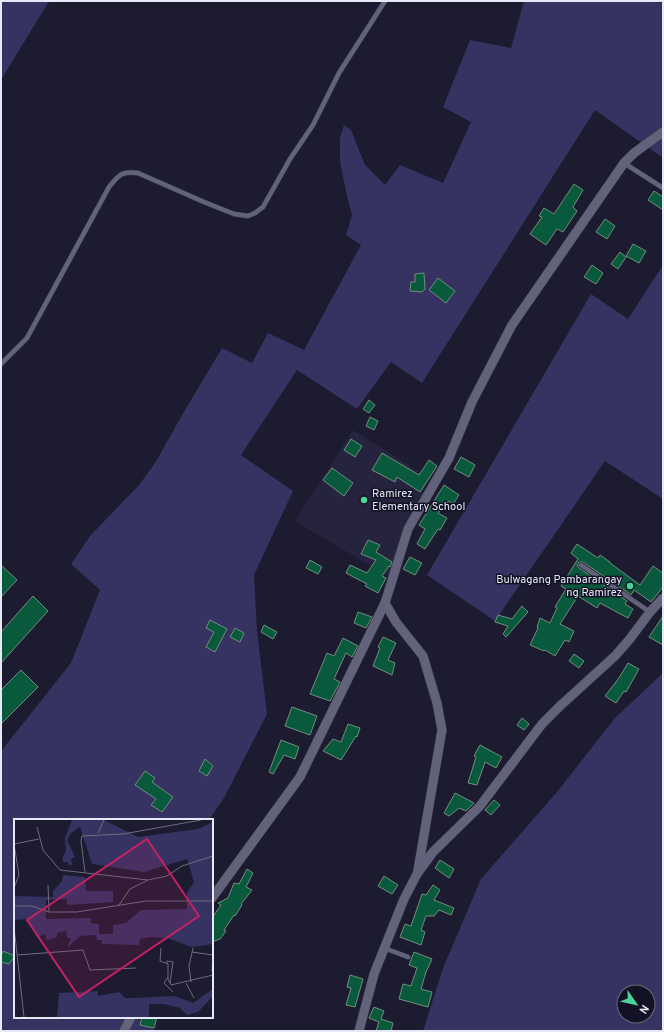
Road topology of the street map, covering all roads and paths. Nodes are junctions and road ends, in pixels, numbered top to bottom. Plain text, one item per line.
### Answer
1 (385, 1) edge
2 (663, 132) edge
3 (624, 163) junction
4 (663, 188) edge
5 (1, 364) edge
6 (582, 565) dead end
7 (663, 598) edge
8 (385, 603) junction
9 (650, 612) junction
10 (417, 874) junction
11 (213, 897) edge
12 (384, 948) junction
13 (408, 957) dead end
14 (130, 1018) edge
15 (124, 1031) edge
16 (360, 1031) edge

1 - 5 lane
2 - 3 street
3 - 4 lane
3 - 8 street
6 - 9 lane
7 - 9 street
8 - 10 street
8 - 11 street
9 - 10 street
10 - 12 street
12 - 13 lane
12 - 16 street
14 - 15 street

